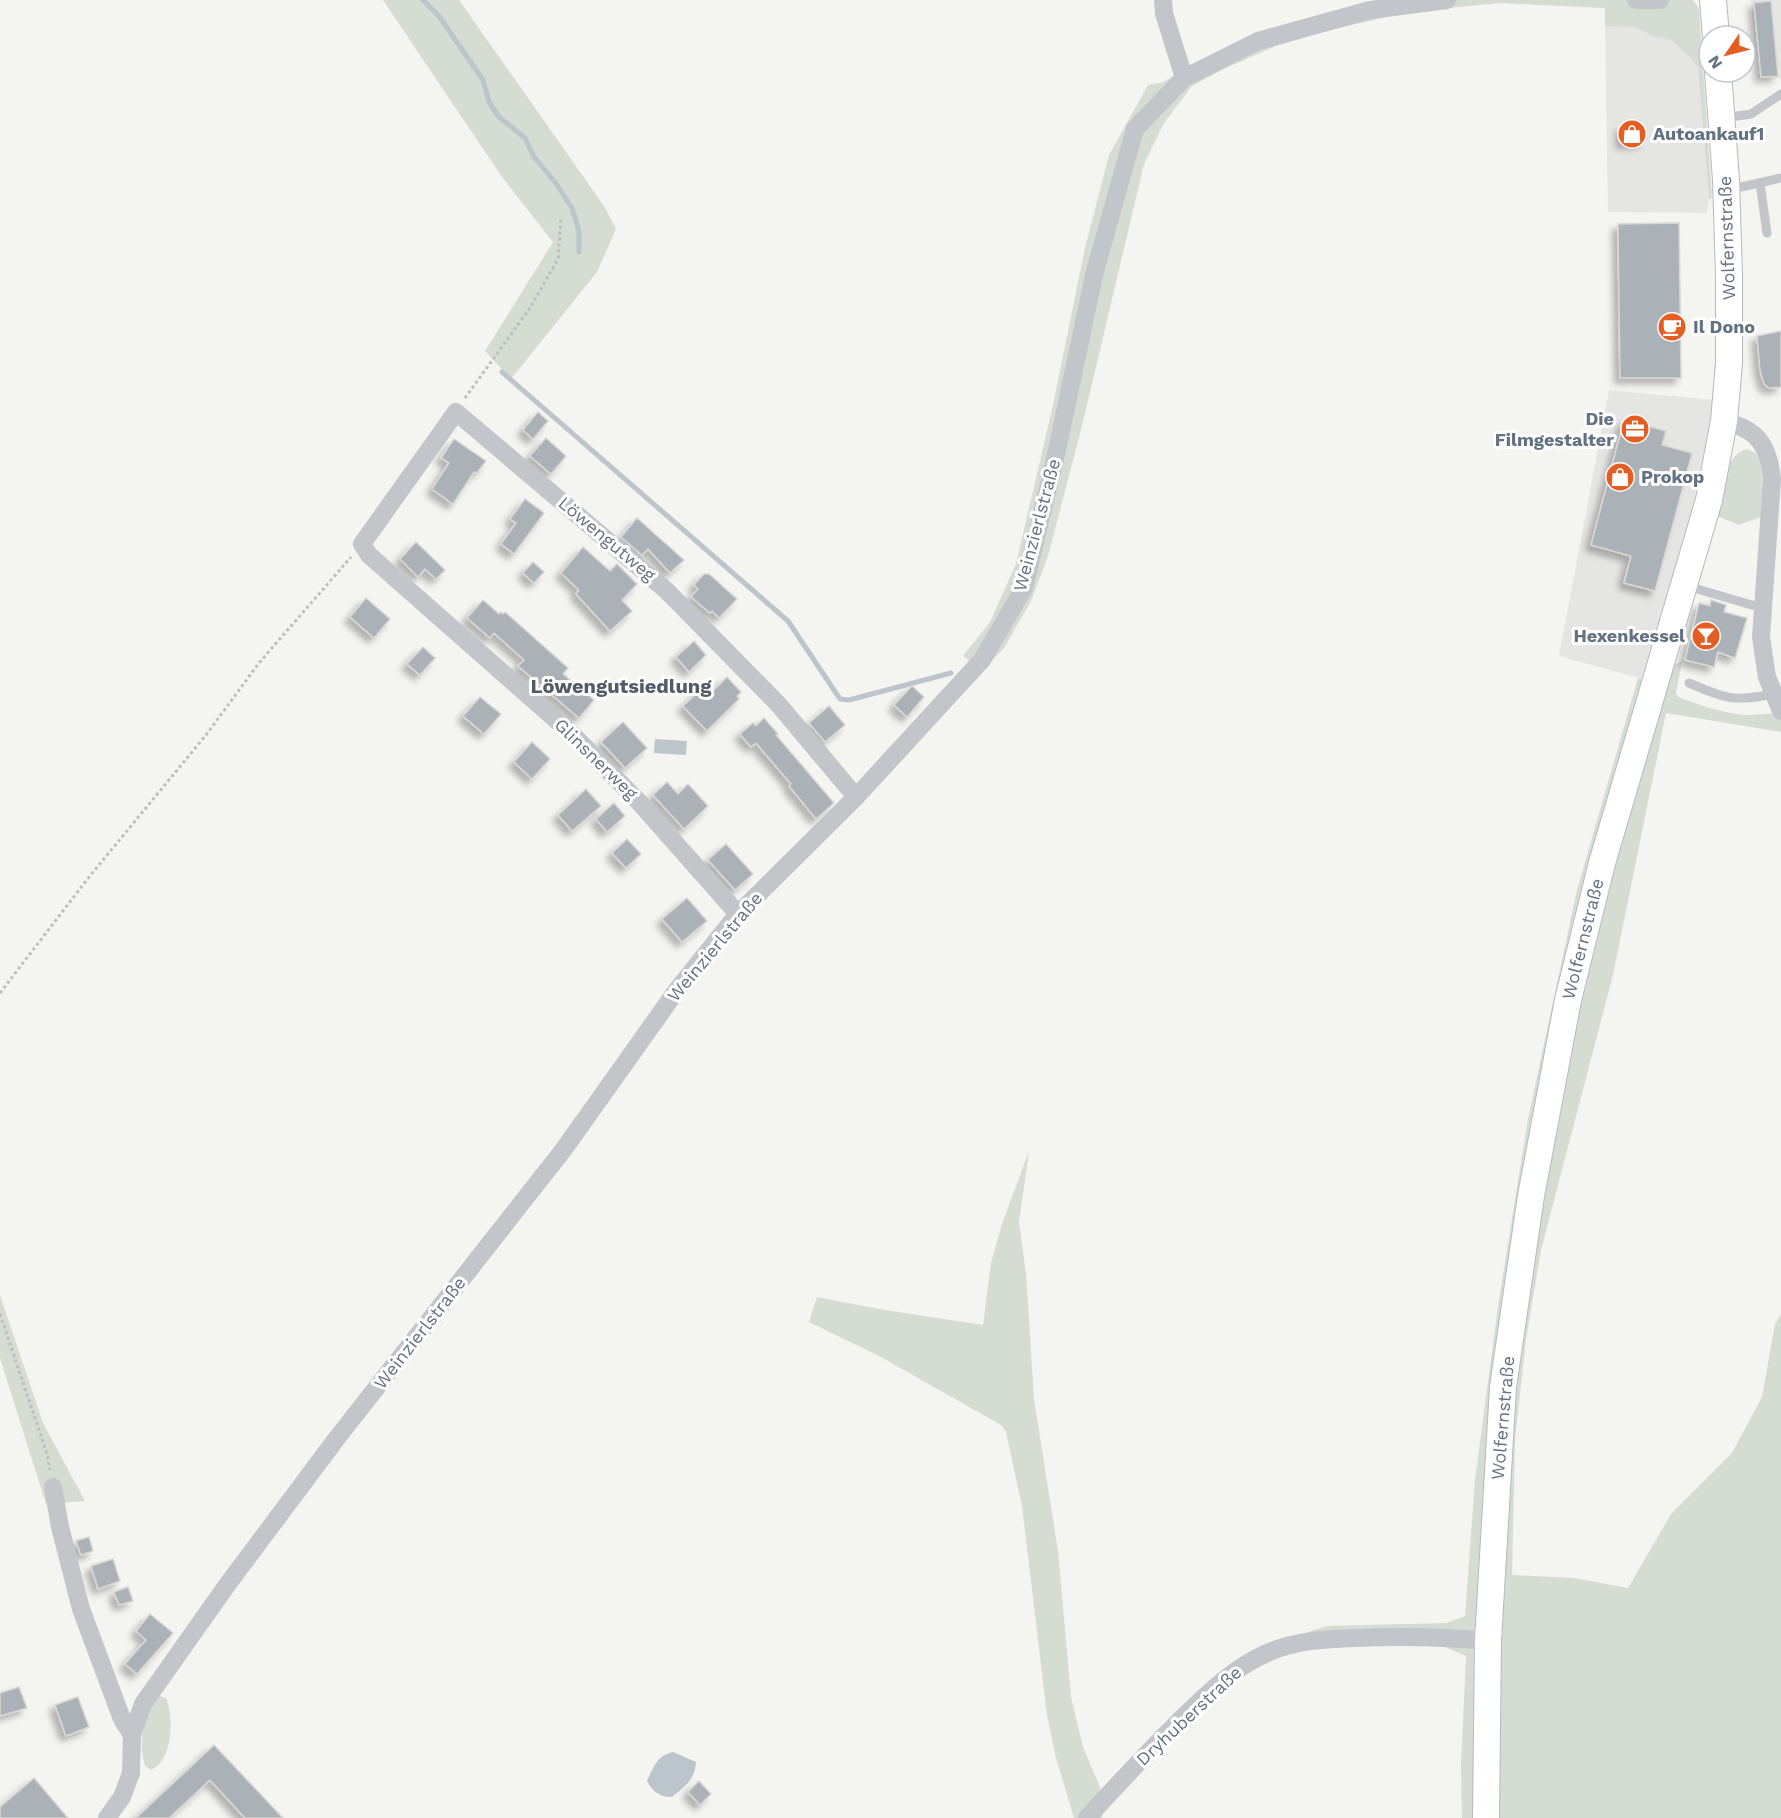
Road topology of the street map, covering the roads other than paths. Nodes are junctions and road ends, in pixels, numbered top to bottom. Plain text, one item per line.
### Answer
1 (1163, 0) edge
2 (1447, 0) edge
3 (1636, 0) edge
4 (1660, 0) edge
5 (1713, 0) edge
6 (1715, 24) edge
7 (1184, 78) junction
8 (1719, 84) edge
9 (1781, 94) edge
10 (1721, 118) junction
11 (1781, 178) edge
12 (1760, 183) junction
13 (1726, 191) junction
14 (1767, 233) dead end
15 (456, 412) joint
16 (1724, 421) junction
17 (1685, 586) junction
18 (1762, 608) junction
19 (1689, 683) dead end
20 (1774, 694) junction
21 (1781, 711) edge
22 (856, 797) junction
23 (738, 914) junction
24 (53, 1487) road end
25 (1488, 1641) junction
26 (132, 1735) junction
27 (108, 1818) edge
28 (1087, 1818) edge
29 (1486, 1818) edge

1 - 7 street
2 - 7 street, Weinzierlstraße
3 - 4 street
5 - 6 main road
7 - 22 street, Weinzierlstraße
8 - 10 main road, Wolfernstraße
9 - 10 lane
10 - 13 main road, Wolfernstraße
11 - 12 lane
12 - 13 lane
12 - 14 lane
13 - 16 main road, Wolfernstraße
15 - 22 street, Löwengutweg
15 - 23 street, Glinsnerweg
16 - 17 main road, Wolfernstraße
16 - 18 street
17 - 18 lane
17 - 25 main road, Wolfernstraße
18 - 20 street
19 - 20 lane
20 - 21 street
22 - 23 street, Weinzierlstraße
23 - 26 street, Weinzierlstraße
24 - 26 street, Weinzierlstraße
25 - 28 street, Dryhuberstraße
25 - 29 main road, Wolfernstraße
26 - 27 street, Weinzierlstraße

